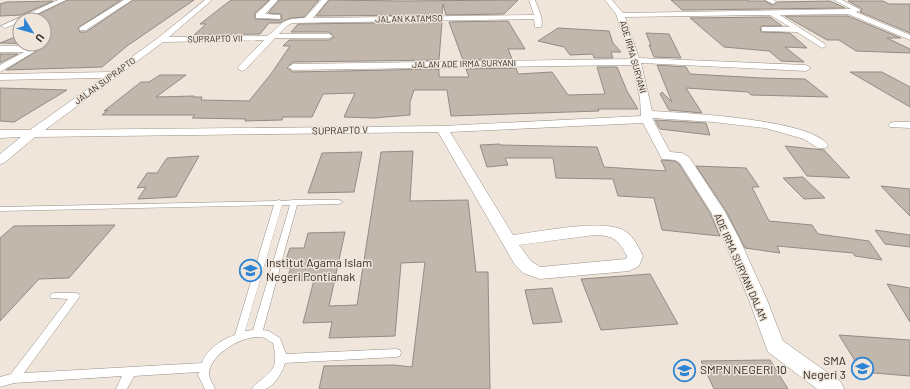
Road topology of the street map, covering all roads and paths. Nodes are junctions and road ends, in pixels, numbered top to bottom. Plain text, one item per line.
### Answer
1 (63, 0) edge
2 (130, 0) edge
3 (209, 0) edge
4 (275, 0) edge
5 (325, 0) edge
6 (532, 0) edge
7 (608, 0) edge
8 (837, 0) edge
9 (848, 12) junction
10 (773, 14) junction
11 (621, 15) junction
12 (277, 17) dead end
13 (538, 17) junction
14 (306, 20) junction
15 (6, 26) dead end
16 (538, 26) dead end
17 (83, 28) dead end
18 (765, 29) dead end
19 (799, 30) junction
20 (329, 36) dead end
21 (270, 37) junction
22 (910, 38) edge
23 (161, 40) junction
24 (822, 46) dead end
25 (0, 49) edge
26 (636, 61) junction
27 (293, 67) dead end
28 (242, 68) dead end
29 (806, 68) dead end
30 (0, 69) edge
31 (113, 75) junction
32 (0, 77) edge
33 (647, 117) junction
34 (894, 125) dead end
35 (910, 125) edge
36 (442, 129) junction
37 (0, 134) edge
38 (32, 134) junction
39 (822, 145) dead end
40 (0, 160) edge
41 (279, 202) junction
42 (294, 202) junction
43 (339, 202) dead end
44 (0, 209) edge
45 (509, 240) junction
46 (54, 296) dead end
47 (257, 333) junction
48 (239, 336) junction
49 (396, 353) dead end
50 (281, 359) junction
51 (205, 367) junction
52 (131, 370) junction
53 (14, 378) junction
54 (0, 382) edge
55 (121, 389) edge
56 (210, 389) edge
57 (256, 389) edge
58 (833, 389) edge

1 - 15 street
2 - 17 street
3 - 23 street, JALAN SUPRAPTO
4 - 12 street
5 - 14 street
6 - 13 street
7 - 11 street, ADE IRMA SURYANI
8 - 9 street
9 - 10 street
9 - 22 street
10 - 11 street
10 - 19 street
11 - 26 street, ADE IRMA SURYANI
13 - 14 street, JALAN KATAMSO
13 - 16 street
14 - 21 street, JALAN KATAMSO
18 - 19 street
19 - 24 street
20 - 21 street, SUPRAPTO VII
21 - 23 street, SUPRAPTO VII
21 - 28 street, JALAN KATAMSO
23 - 31 street, JALAN SUPRAPTO
25 - 30 street
26 - 27 street, JALAN ADE IRMA SURYANI
26 - 29 street, JALAN ADE IRMA SURYANI
26 - 33 street, ADE IRMA SURYANI
31 - 32 street
31 - 38 street, JALAN SUPRAPTO
33 - 36 street, SUPRAPTO V
33 - 39 street, SUPRAPTO V
33 - 58 street, ADE IRMA SURYANI DALAM
34 - 35 street
36 - 38 street, SUPRAPTO V
36 - 45 street
37 - 38 street, SUPRAPTO V
38 - 40 street, JALAN SUPRAPTO
41 - 42 lane
41 - 44 lane
41 - 48 lane
42 - 43 lane
42 - 47 lane
45 - 45 street
46 - 53 lane
47 - 48 lane
47 - 50 lane
48 - 51 lane
49 - 50 lane
50 - 57 lane
51 - 52 lane
51 - 56 lane
52 - 53 lane
52 - 55 lane
53 - 54 lane

